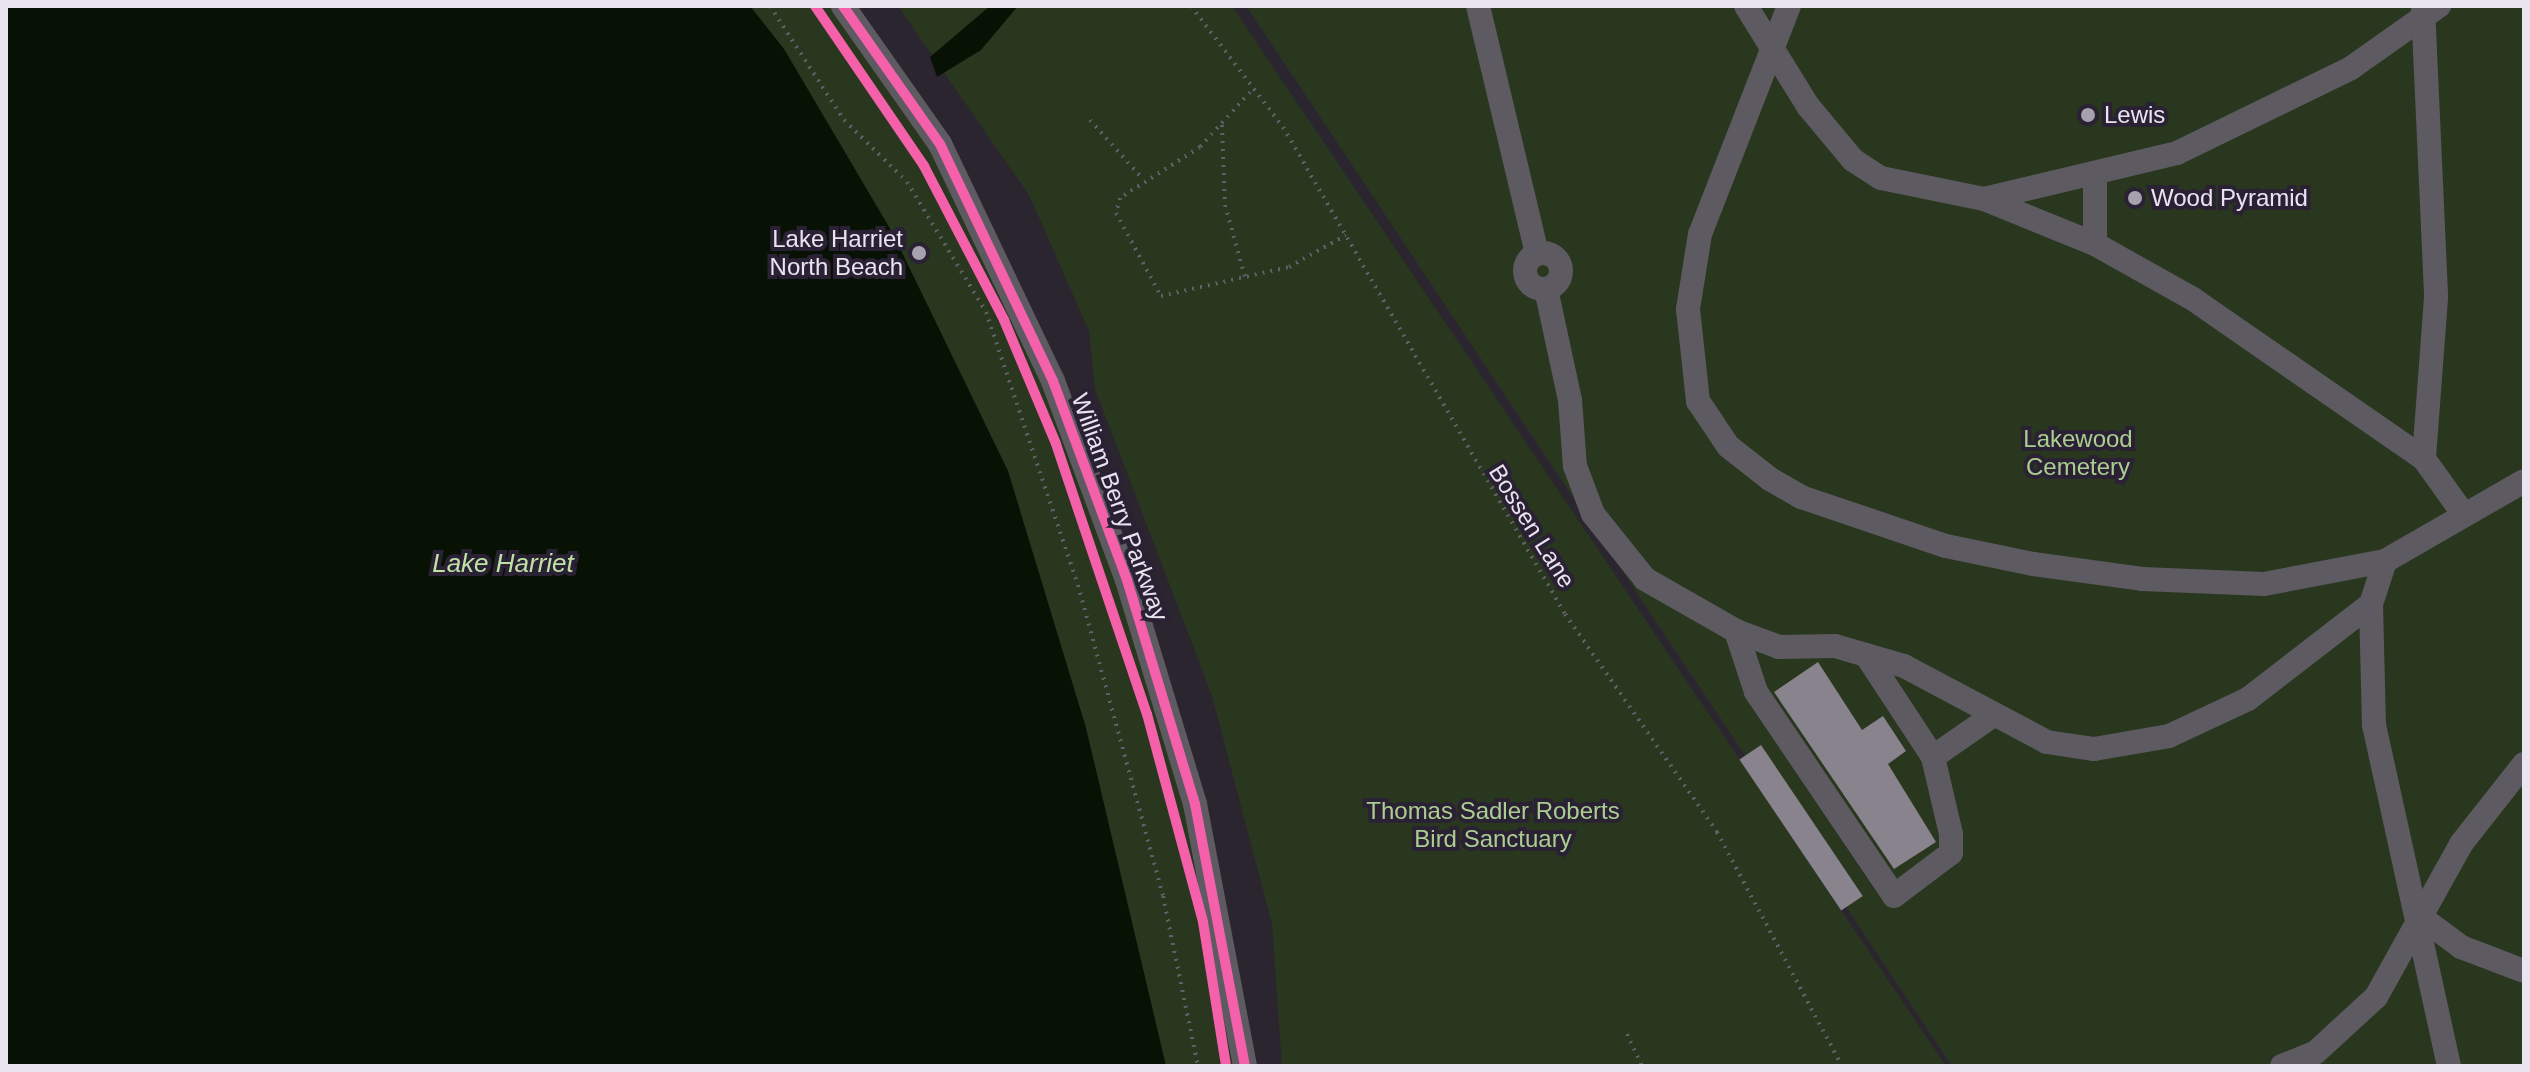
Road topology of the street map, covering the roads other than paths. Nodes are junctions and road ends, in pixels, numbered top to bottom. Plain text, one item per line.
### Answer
1 (843, 6) edge
2 (1478, 6) edge
3 (1746, 6) edge
4 (1789, 6) edge
5 (2428, 10) edge
6 (1776, 47) junction
7 (2095, 173) junction
8 (1984, 199) junction
9 (2095, 244) junction
10 (2424, 459) junction
11 (2524, 481) edge
12 (2462, 512) junction
13 (2385, 561) junction
14 (2371, 604) junction
15 (1736, 631) junction
16 (1866, 655) junction
17 (1992, 716) junction
18 (1933, 757) junction
19 (2524, 764) edge
20 (2422, 918) junction
21 (2524, 971) edge
22 (1245, 1066) edge
23 (2282, 1066) edge
24 (2449, 1066) edge

1 - 22 street, William Berry Parkway
2 - 15 street
3 - 6 street
4 - 6 street
5 - 7 street
5 - 10 street
6 - 8 street
6 - 13 street
7 - 8 street
7 - 9 street
8 - 9 street
9 - 10 street
10 - 12 street
11 - 12 street
12 - 13 street
13 - 14 street
14 - 17 street
14 - 20 street
15 - 16 street
15 - 18 street
16 - 17 street
16 - 18 street
17 - 18 street
19 - 20 street
20 - 21 street
20 - 23 street
20 - 24 street

